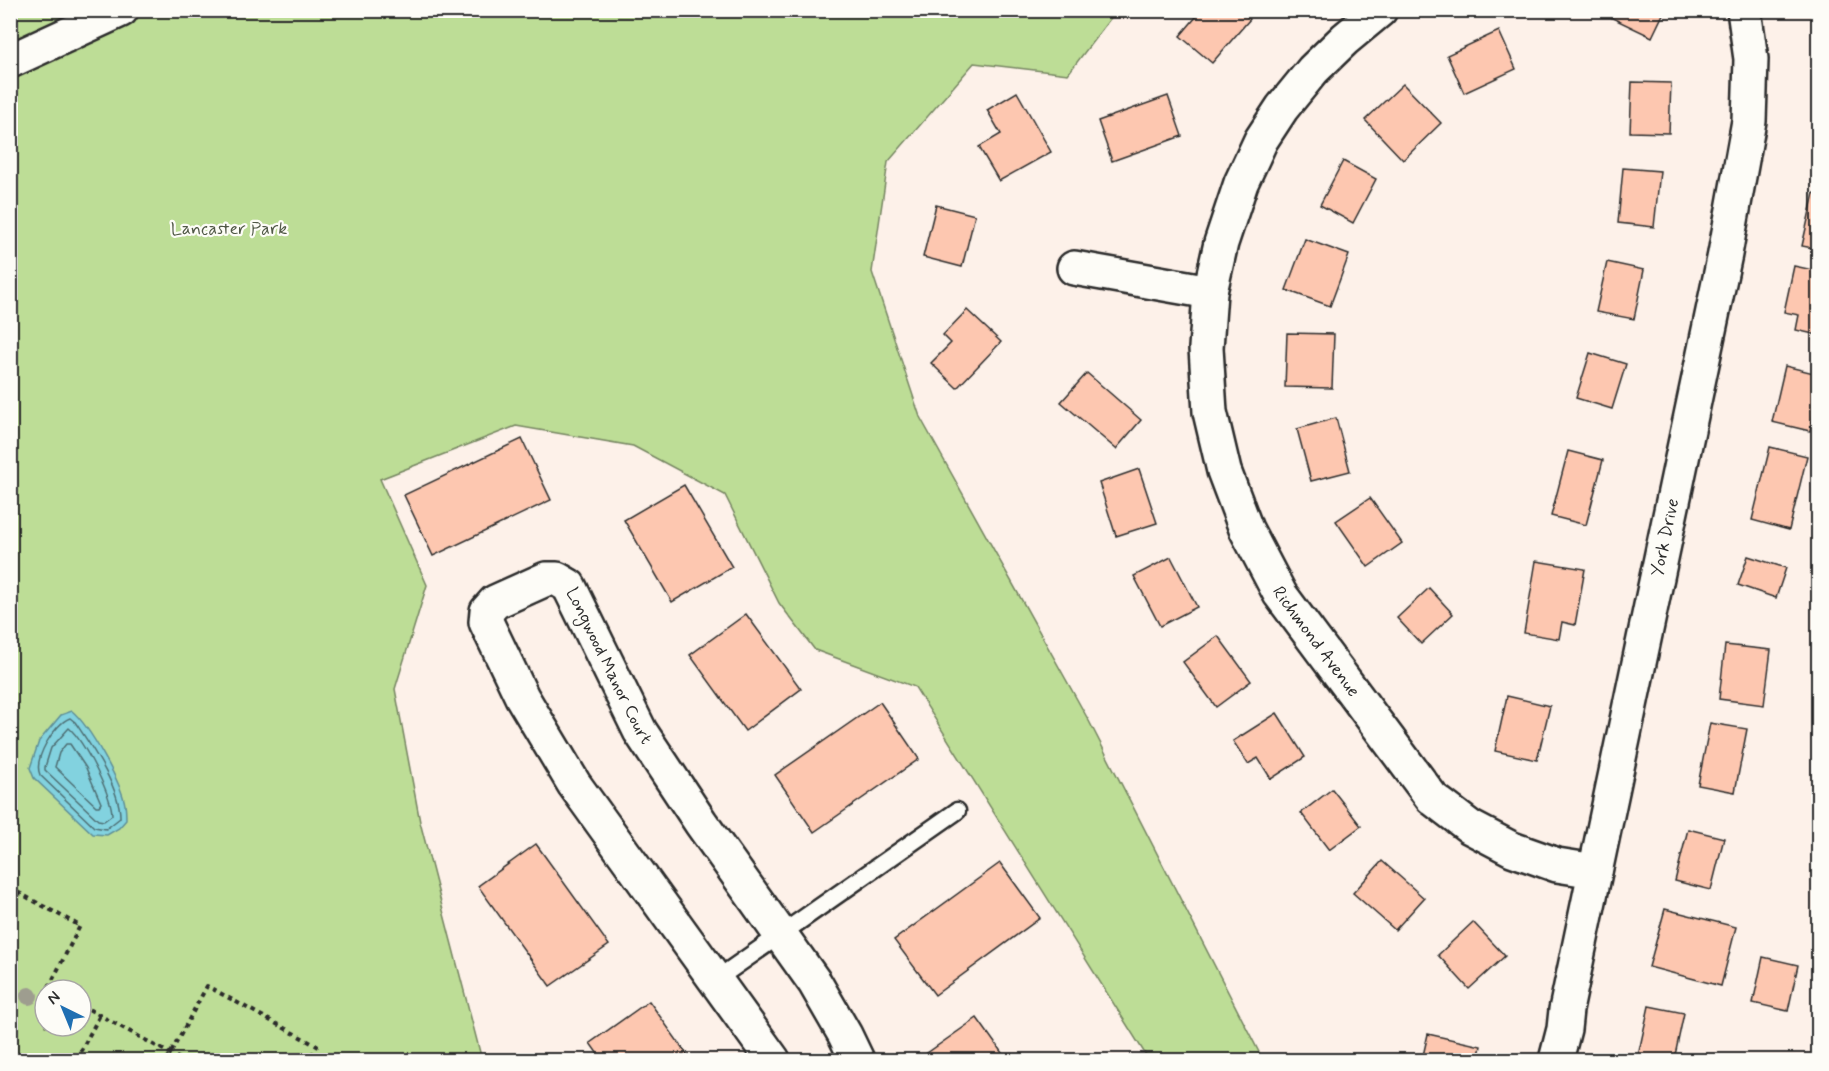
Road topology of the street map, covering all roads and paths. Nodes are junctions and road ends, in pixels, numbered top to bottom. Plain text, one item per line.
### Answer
1 (121, 10) edge
2 (1380, 10) edge
3 (1744, 10) edge
4 (10, 61) edge
5 (1074, 268) dead end
6 (1210, 292) junction
7 (957, 811) dead end
8 (1595, 872) junction
9 (10, 888) edge
10 (780, 935) junction
11 (54, 978) edge
12 (714, 981) junction
13 (93, 1011) edge
14 (100, 1015) junction
15 (170, 1054) junction
16 (76, 1060) edge
17 (167, 1060) edge
18 (182, 1060) edge
19 (309, 1060) edge
20 (772, 1060) edge
21 (857, 1060) edge
22 (1556, 1060) edge

1 - 4 street
2 - 6 street, Richmond Avenue
3 - 8 street, York Drive
5 - 6 street
6 - 8 street, Richmond Avenue
7 - 10 lane
8 - 22 street, York Drive
9 - 11 path
10 - 12 lane
10 - 12 street, Longwood Manor Court
10 - 21 street, Longwood Manor Court
12 - 20 street, Longwood Manor Court
13 - 14 path
14 - 15 path
14 - 16 path
15 - 17 path
15 - 18 path
15 - 19 path

